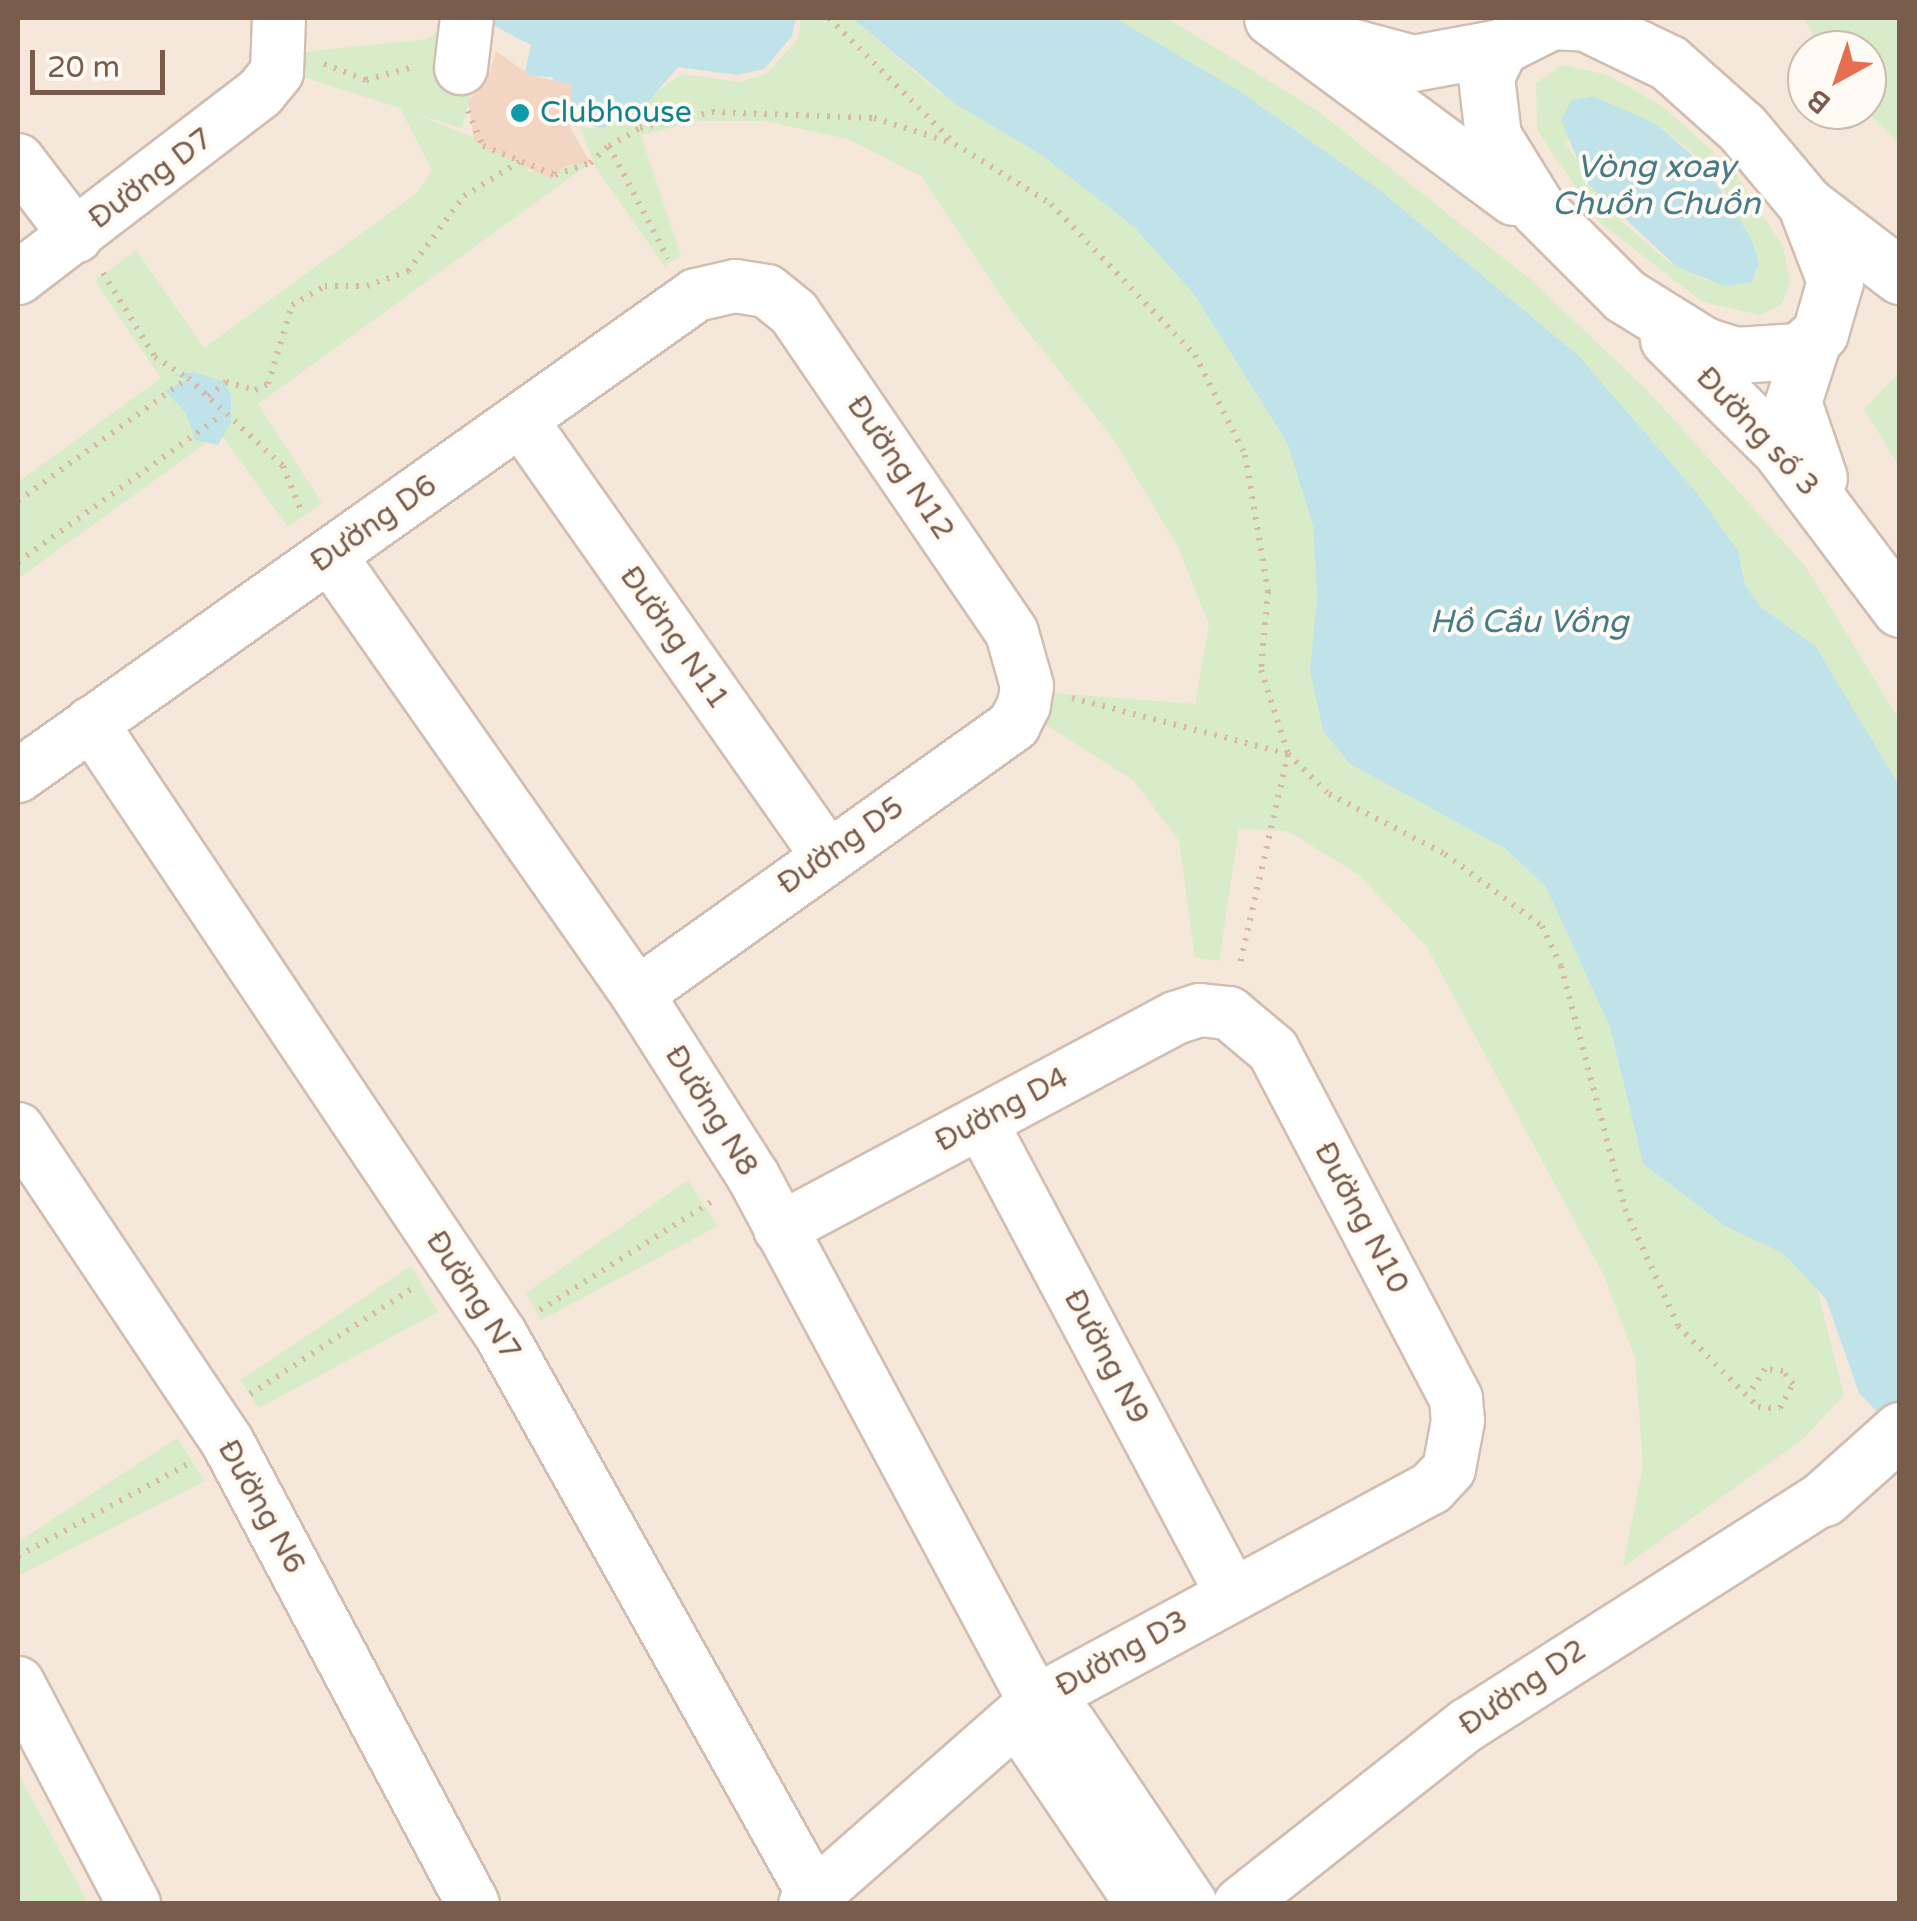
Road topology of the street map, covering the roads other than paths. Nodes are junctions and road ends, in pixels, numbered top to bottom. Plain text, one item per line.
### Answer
1 (279, 18) edge
2 (467, 18) edge
3 (1272, 18) edge
4 (1289, 18) edge
5 (1659, 18) edge
6 (1520, 32) edge
7 (460, 68) road end
8 (1712, 97) junction
9 (18, 160) edge
10 (1805, 203) junction
11 (76, 236) junction
12 (1580, 255) junction
13 (1900, 276) edge
14 (18, 278) edge
15 (716, 290) joint
16 (1812, 340) junction
17 (520, 420) junction
18 (1860, 550) junction
19 (330, 556) junction
20 (1900, 609) edge
21 (1028, 686) joint
22 (91, 723) junction
23 (18, 776) edge
24 (827, 856) junction
25 (637, 994) junction
26 (1229, 1013) joint
27 (981, 1122) junction
28 (18, 1129) edge
29 (780, 1229) junction
30 (1900, 1430) edge
31 (1456, 1442) joint
32 (1824, 1498) joint
33 (1231, 1592) junction
34 (18, 1683) edge
35 (1035, 1702) junction
36 (809, 1900) edge
37 (134, 1904) edge
38 (473, 1904) edge
39 (1142, 1904) edge
40 (1190, 1904) edge
41 (1240, 1904) edge

1 - 11 street, Đường D7
2 - 7 street
3 - 12 street, Đường số 3
4 - 6 street
5 - 8 street
6 - 8 street
6 - 12 street
8 - 10 street
9 - 11 street
10 - 13 street
10 - 16 street
11 - 14 street, Đường D7
12 - 16 street
12 - 18 street, Đường số 3
15 - 17 street, Đường D6
15 - 21 street, Đường N12
16 - 18 street
17 - 19 street, Đường D6
17 - 24 street, Đường N11
18 - 20 street, Đường số 3
19 - 22 street, Đường D6
19 - 25 street, Đường N8
21 - 24 street, Đường D5
22 - 23 street, Đường D6
22 - 36 street, Đường N7
24 - 25 street, Đường D5
25 - 29 street, Đường N8
26 - 27 street, Đường D4
26 - 31 street, Đường N10
27 - 29 street, Đường D4
27 - 33 street, Đường N9
28 - 38 street, Đường N6
29 - 35 street, Đường N8
30 - 32 street
31 - 33 street, Đường D3
32 - 41 street, Đường D2
33 - 35 street, Đường D3
34 - 37 street
35 - 36 street, Đường D3
35 - 39 street, Đường N8
35 - 40 street, Đường N8

